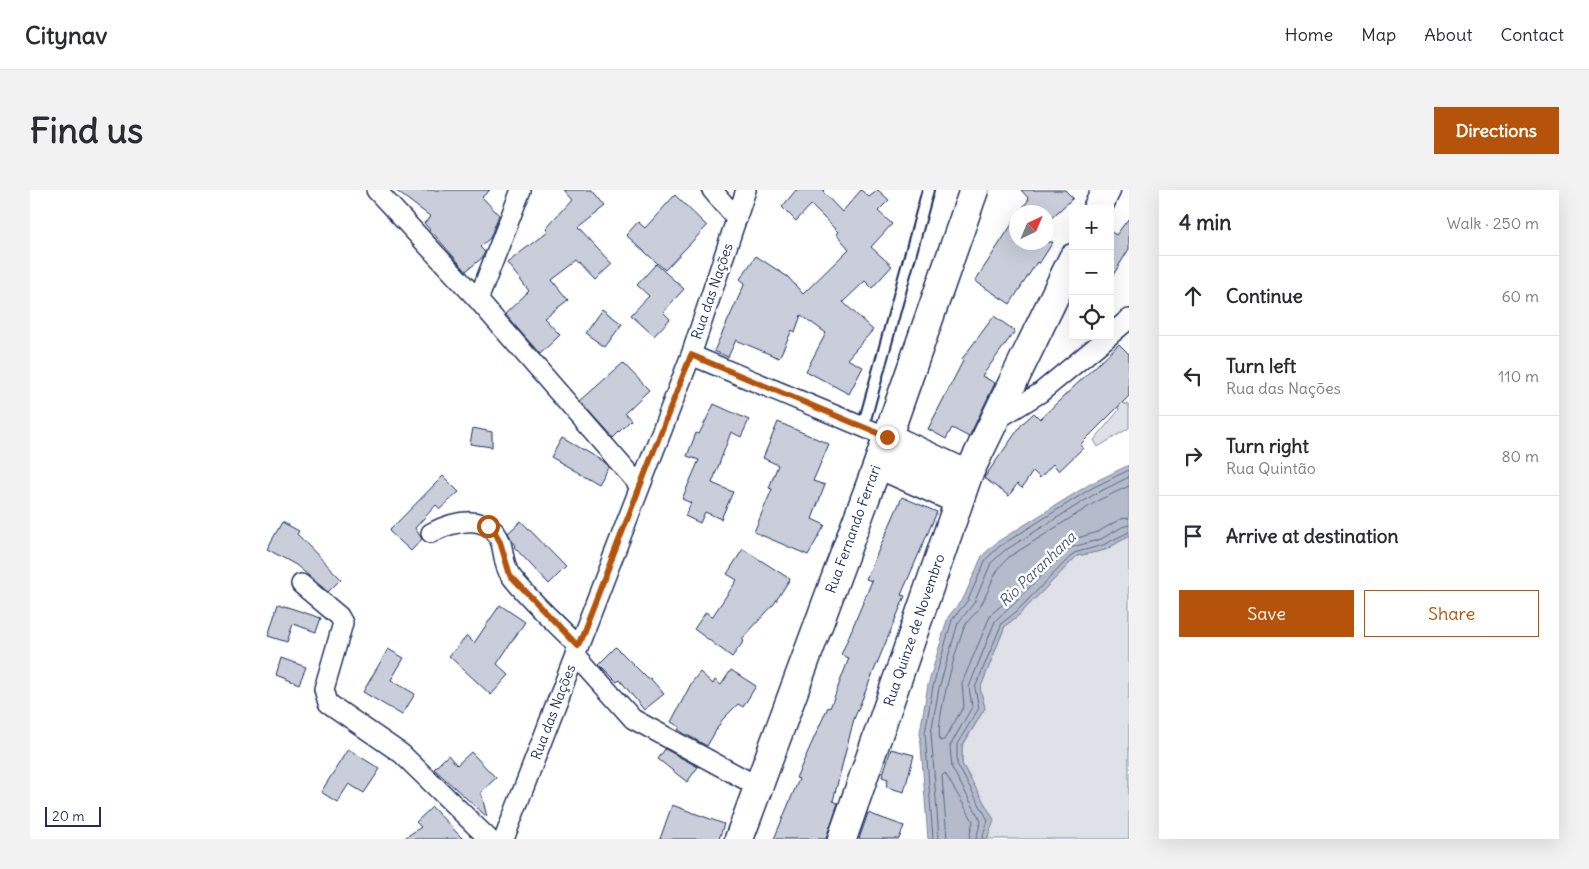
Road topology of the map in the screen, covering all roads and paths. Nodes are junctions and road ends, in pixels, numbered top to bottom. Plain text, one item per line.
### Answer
1 (376, 190) edge
2 (520, 190) edge
3 (712, 190) edge
4 (746, 190) edge
5 (928, 190) edge
6 (974, 190) edge
7 (1106, 190) edge
8 (1099, 205) edge
9 (736, 219) junction
10 (1069, 266) edge
11 (478, 300) junction
12 (1129, 319) edge
13 (1114, 332) edge
14 (1104, 340) edge
15 (691, 355) junction
16 (992, 423) junction
17 (886, 437) junction
18 (888, 468) junction
19 (639, 485) junction
20 (963, 487) junction
21 (432, 533) dead end
22 (301, 584) dead end
23 (576, 650) junction
24 (758, 787) junction
25 (489, 839) edge
26 (504, 839) edge
27 (739, 839) edge
28 (842, 839) edge

1 - 11 street
2 - 11 street
3 - 9 street
4 - 9 street, Rua das Nações
5 - 17 lane
6 - 17 main road, Rua Fernando Ferrari
7 - 8 main road
9 - 15 street, Rua das Nações
10 - 16 main road, Rua Quinze de Novembro
11 - 19 street
12 - 13 street
14 - 16 street
15 - 17 street
15 - 19 street, Rua das Nações
16 - 20 main road, Rua Quinze de Novembro
17 - 18 main road, Rua Fernando Ferrari
17 - 20 main road
18 - 20 main road
18 - 24 main road, Rua Fernando Ferrari
19 - 23 street, Rua das Nações
20 - 28 main road, Rua Quinze de Novembro
21 - 23 street
22 - 25 street
23 - 24 street
23 - 26 street, Rua das Nações
24 - 27 main road, Rua Fernando Ferrari

